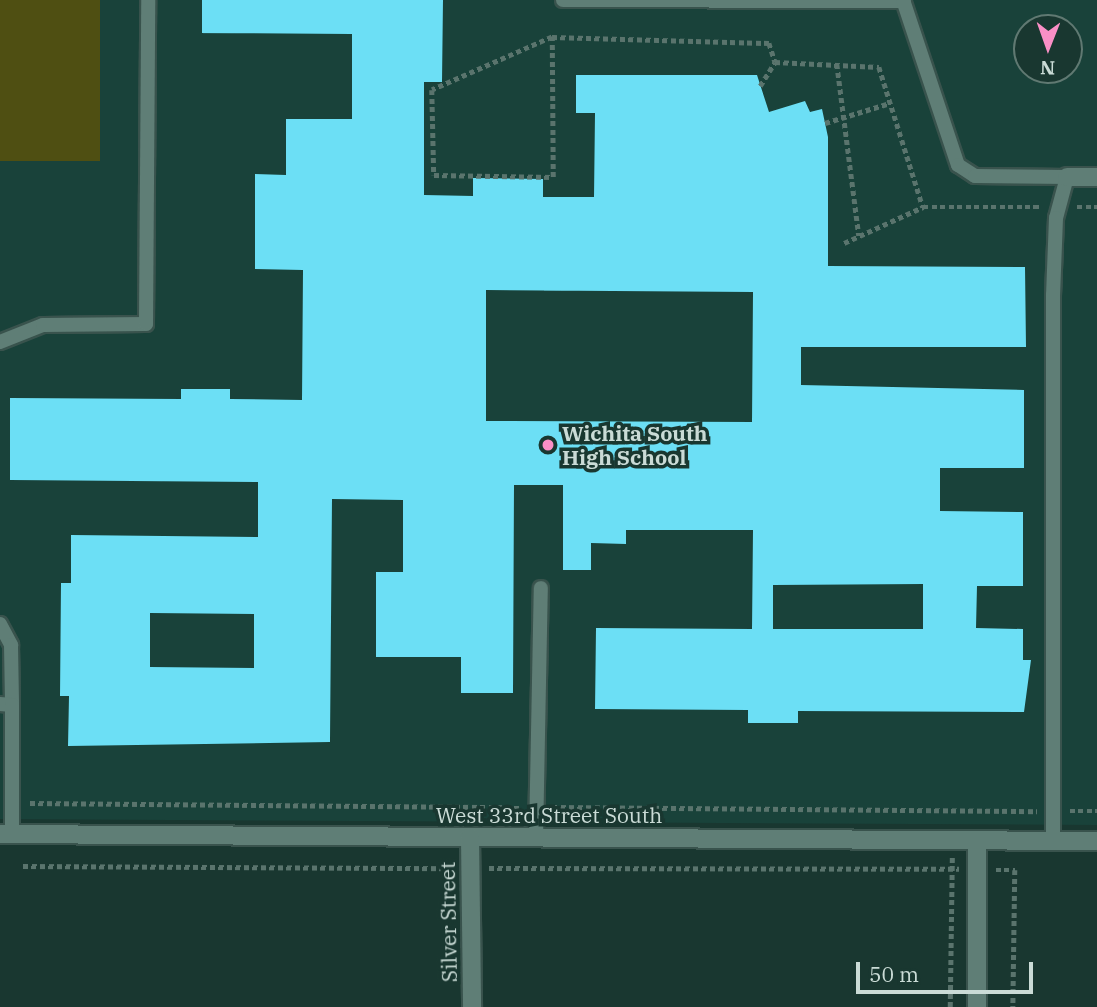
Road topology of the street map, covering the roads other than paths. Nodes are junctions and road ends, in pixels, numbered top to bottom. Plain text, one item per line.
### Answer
1 (148, 0) edge
2 (563, 0) edge
3 (904, 1) edge
4 (1067, 177) junction
5 (1097, 177) edge
6 (0, 342) edge
7 (541, 587) dead end
8 (0, 624) edge
9 (6, 705) edge
10 (6, 771) edge
11 (6, 834) edge
12 (470, 837) junction
13 (536, 838) junction
14 (977, 840) junction
15 (1053, 841) junction
16 (1097, 841) edge
17 (472, 1007) edge
18 (977, 1007) edge

1 - 6 lane
2 - 3 lane
3 - 4 lane
4 - 5 street
4 - 15 lane
7 - 13 lane
8 - 9 lane
9 - 10 lane
10 - 11 lane
11 - 12 street, West 33rd Street South
12 - 13 street, West 33rd Street South
12 - 17 street, Silver Street
13 - 14 street, West 33rd Street South
14 - 15 street, West 33rd Street South
14 - 18 street
15 - 16 street, West 33rd Street South

